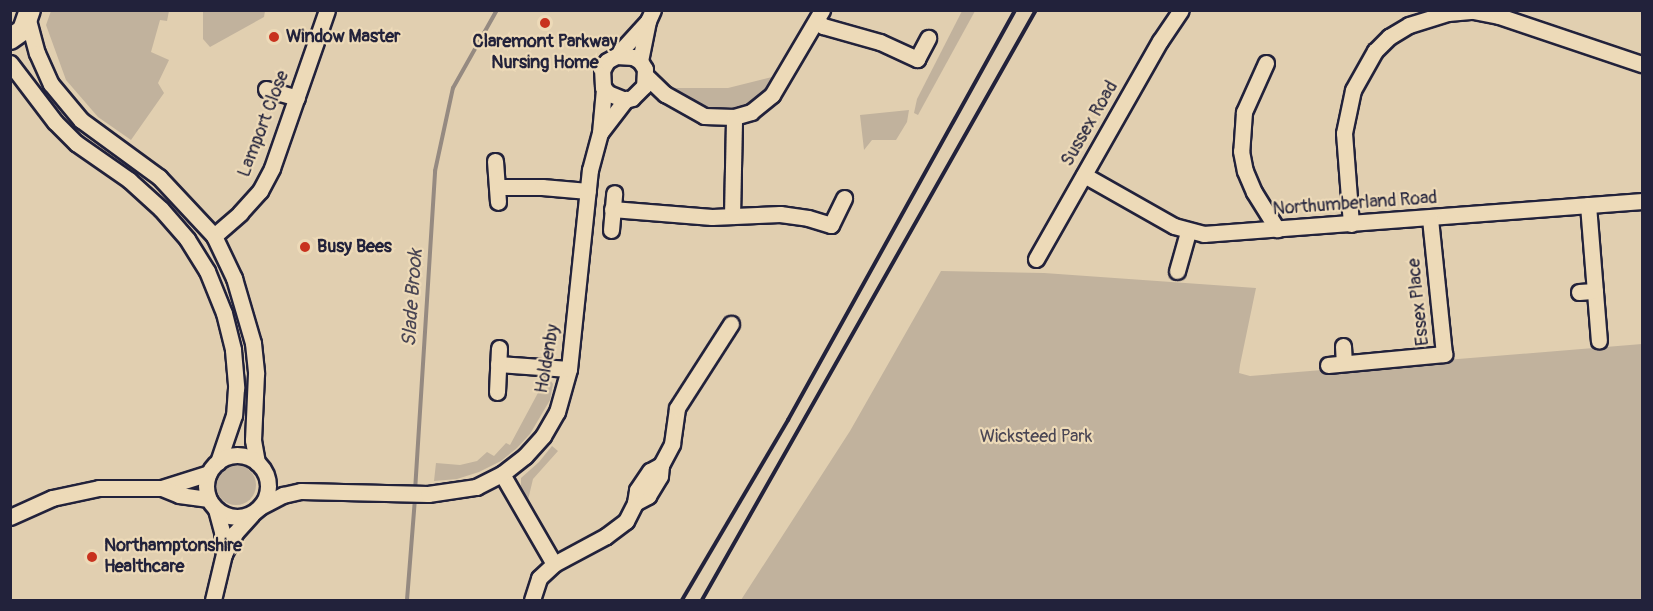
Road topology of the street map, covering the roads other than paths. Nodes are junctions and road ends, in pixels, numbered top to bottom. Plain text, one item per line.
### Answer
1 (327, 10) edge
2 (1181, 10) edge
3 (29, 16) edge
4 (650, 16) edge
5 (820, 16) edge
6 (928, 38) dead end
7 (10, 39) edge
8 (616, 56) junction
9 (10, 63) edge
10 (1266, 63) dead end
11 (1642, 64) edge
12 (643, 68) junction
13 (266, 89) dead end
14 (604, 89) junction
15 (664, 94) junction
16 (297, 98) junction
17 (631, 98) junction
18 (734, 117) junction
19 (600, 133) junction
20 (495, 161) dead end
21 (1084, 175) junction
22 (588, 191) junction
23 (614, 193) dead end
24 (844, 198) dead end
25 (1642, 201) edge
26 (1588, 205) junction
27 (612, 209) junction
28 (732, 216) junction
29 (1431, 219) junction
30 (1351, 224) junction
31 (1277, 229) junction
32 (611, 230) dead end
33 (1188, 231) junction
34 (214, 236) junction
35 (1036, 259) dead end
36 (1177, 271) dead end
37 (1595, 291) junction
38 (1579, 292) dead end
39 (731, 324) dead end
40 (1599, 341) dead end
41 (1343, 346) dead end
42 (569, 369) junction
43 (497, 392) dead end
44 (213, 468) junction
45 (261, 469) junction
46 (502, 474) junction
47 (162, 488) junction
48 (301, 491) junction
49 (212, 504) junction
50 (256, 510) junction
51 (10, 517) edge
52 (224, 554) junction
53 (554, 564) junction
54 (213, 600) edge
55 (532, 600) edge

1 - 16 street, Lamport Close
2 - 21 street, Sussex Road
3 - 7 main road
3 - 34 street
4 - 8 street
4 - 12 street
5 - 6 street
5 - 18 street
8 - 12 street
8 - 14 street
9 - 44 street
10 - 31 street
11 - 30 street
12 - 15 street
12 - 17 street
13 - 16 street
14 - 17 street
14 - 19 street, Holdenby
15 - 17 street
15 - 18 street
16 - 34 street, Lamport Close
17 - 19 street, Holdenby
18 - 28 street
19 - 22 street, Holdenby
20 - 22 street
21 - 33 street, Northumberland Road
21 - 35 street, Sussex Road
22 - 42 street, Holdenby
23 - 27 street
24 - 28 street
25 - 26 street, Northumberland Road
26 - 29 street, Northumberland Road
26 - 37 street
27 - 28 street
27 - 32 street
29 - 30 street, Northumberland Road
29 - 41 street, Essex Place
30 - 31 street, Northumberland Road
31 - 33 street, Northumberland Road
33 - 36 street
34 - 45 street
37 - 38 street
37 - 40 street
39 - 53 street
42 - 43 street
42 - 46 street, Holdenby
44 - 45 street
44 - 47 street
44 - 49 street
45 - 48 street, Holdenby
45 - 50 street
46 - 48 street, Holdenby
46 - 53 street
47 - 49 street
47 - 51 street
48 - 50 street, Holdenby
49 - 50 street
49 - 52 street
50 - 52 street
52 - 54 street
53 - 55 street

